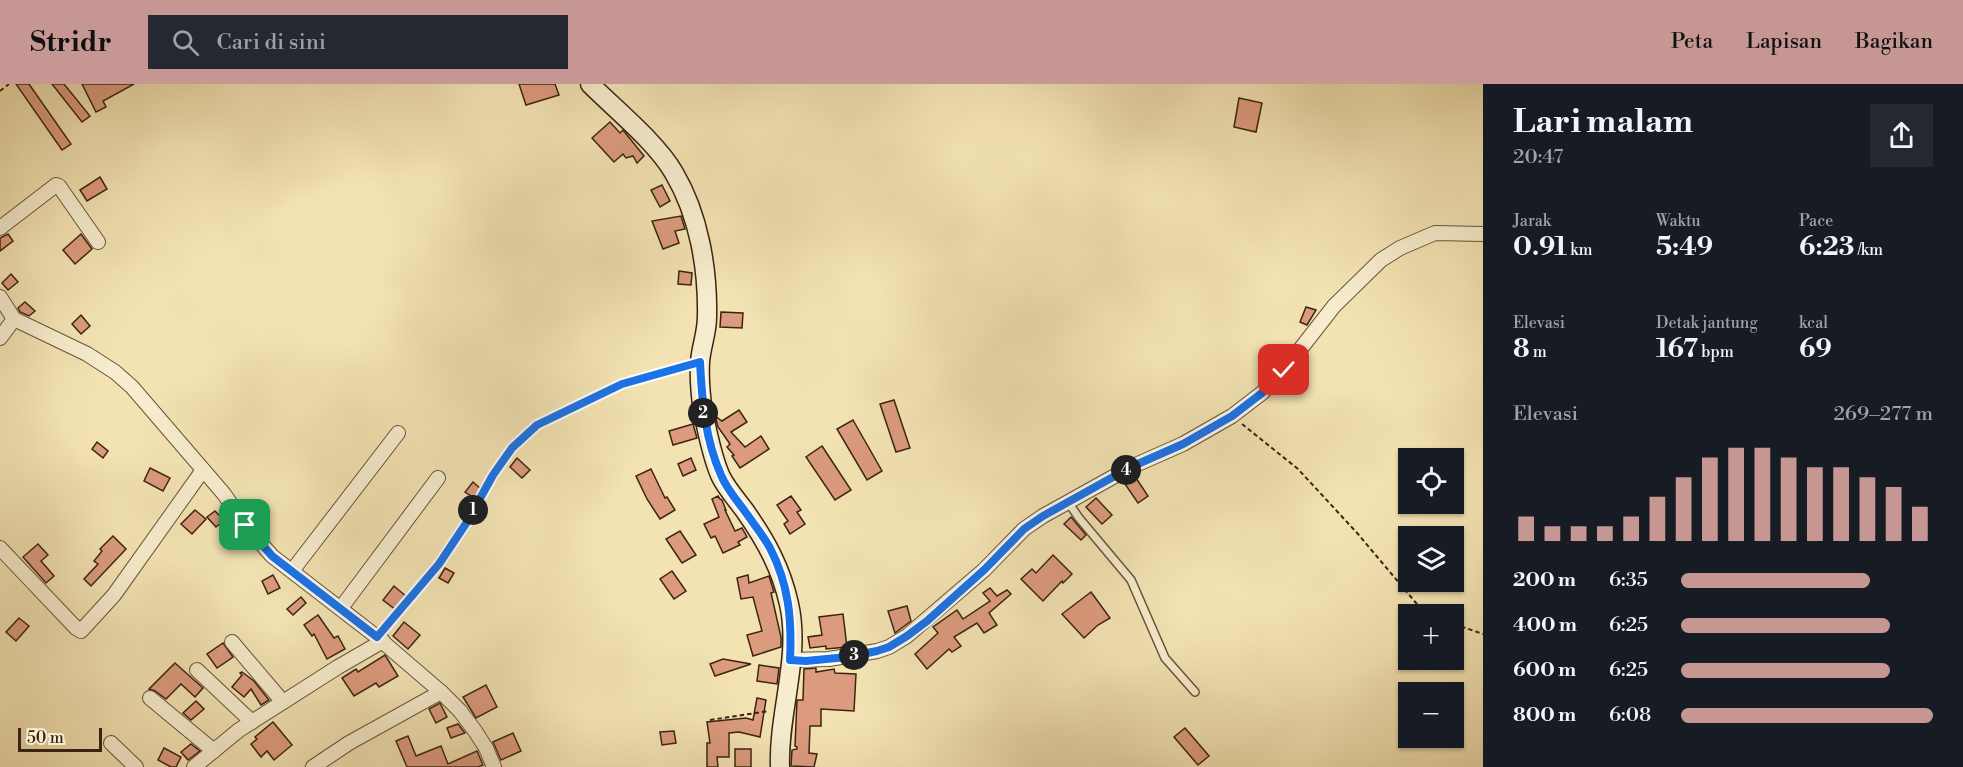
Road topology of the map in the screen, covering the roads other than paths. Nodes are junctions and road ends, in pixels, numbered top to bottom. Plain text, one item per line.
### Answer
1 (590, 84) edge
2 (0, 228) edge
3 (1483, 234) edge
4 (98, 242) dead end
5 (0, 297) edge
6 (14, 319) junction
7 (0, 338) edge
8 (398, 434) dead end
9 (203, 470) junction
10 (438, 478) dead end
11 (1068, 502) junction
12 (0, 548) edge
13 (292, 571) junction
14 (341, 608) junction
15 (380, 639) junction
16 (232, 642) dead end
17 (790, 660) junction
18 (197, 670) dead end
19 (441, 692) junction
20 (1195, 692) dead end
21 (150, 698) dead end
22 (283, 702) junction
23 (252, 722) junction
24 (111, 743) dead end
25 (214, 751) junction
26 (136, 767) edge
27 (194, 767) edge
28 (313, 767) edge
29 (494, 767) edge
30 (780, 767) edge

1 - 17 street
2 - 4 street
3 - 11 street
5 - 6 street
6 - 7 street
6 - 9 street
8 - 13 street
9 - 12 street
9 - 13 street
10 - 14 street
11 - 17 street
11 - 20 lane
13 - 14 street
14 - 15 street
15 - 19 street
15 - 22 street
16 - 22 street
17 - 30 street
18 - 23 street
19 - 28 street
19 - 29 street
21 - 25 street
22 - 23 street
23 - 25 street
24 - 26 street
25 - 27 street

